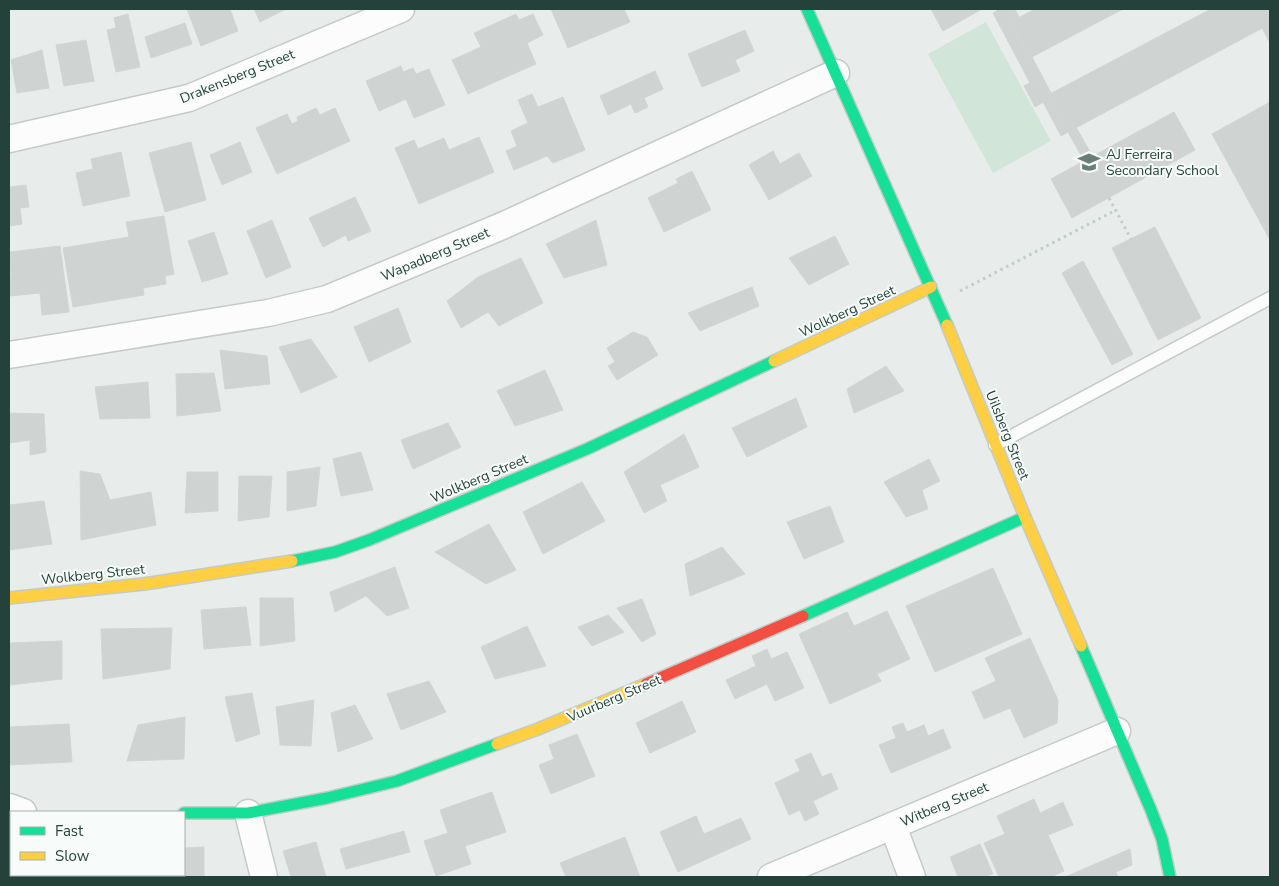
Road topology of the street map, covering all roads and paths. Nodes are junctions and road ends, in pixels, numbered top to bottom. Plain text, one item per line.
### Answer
1 (401, 9) edge
2 (807, 9) edge
3 (836, 73) junction
4 (9, 139) edge
5 (1109, 198) dead end
6 (1116, 210) junction
7 (1131, 239) dead end
8 (932, 287) junction
9 (1270, 298) edge
10 (938, 303) junction
11 (9, 354) edge
12 (995, 445) junction
13 (1025, 517) junction
14 (9, 598) edge
15 (1117, 731) junction
16 (9, 806) edge
17 (22, 811) edge
18 (185, 813) edge
19 (248, 813) junction
20 (893, 826) junction
21 (264, 877) edge
22 (771, 877) edge
23 (912, 877) edge
24 (1170, 877) edge

1 - 4 street, Drakensberg Street
2 - 3 street, Uilsberg Street
3 - 8 street, Uilsberg Street
3 - 11 street, Wapadberg Street
5 - 6 path
6 - 7 path
6 - 10 path
8 - 10 street, Uilsberg Street
8 - 14 street, Wolkberg Street
9 - 12 lane
10 - 12 street, Uilsberg Street
12 - 13 street, Uilsberg Street
13 - 15 street, Uilsberg Street
13 - 19 street, Vuurberg Street
15 - 20 street, Witberg Street
15 - 24 street, Uilsberg Street
16 - 17 street
18 - 19 street, Vuurberg Street
19 - 21 street
20 - 22 street, Witberg Street
20 - 23 street

